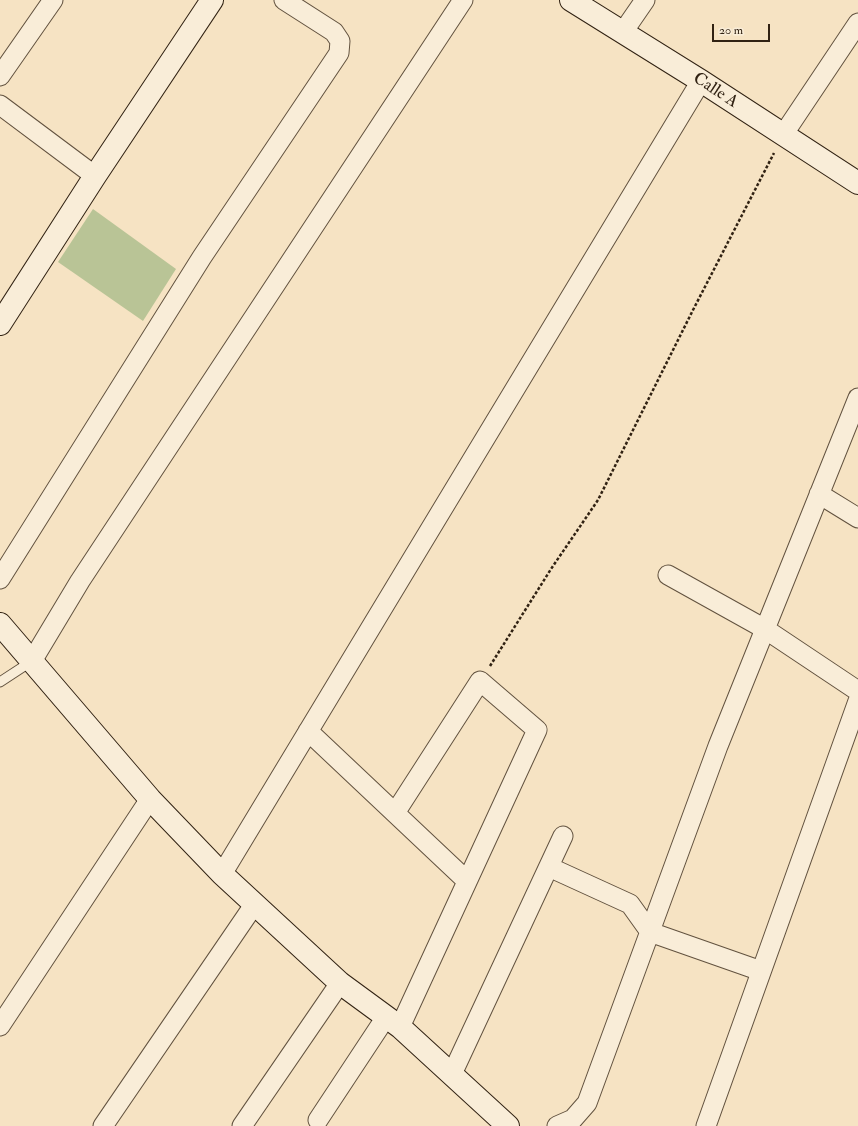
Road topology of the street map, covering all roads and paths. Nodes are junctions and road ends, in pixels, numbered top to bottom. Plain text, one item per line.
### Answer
1 (52, 0) edge
2 (212, 0) edge
3 (284, 0) edge
4 (463, 0) edge
5 (572, 0) edge
6 (645, 0) edge
7 (858, 23) edge
8 (623, 32) junction
9 (0, 76) edge
10 (701, 81) junction
11 (0, 104) edge
12 (783, 135) junction
13 (95, 176) junction
14 (858, 183) edge
15 (0, 324) edge
16 (858, 398) edge
17 (819, 494) junction
18 (858, 518) edge
19 (668, 575) dead end
20 (0, 579) edge
21 (0, 624) edge
22 (765, 629) junction
23 (32, 661) junction
24 (480, 681) junction
25 (0, 682) edge
26 (858, 691) edge
27 (858, 702) edge
28 (308, 731) junction
29 (150, 799) junction
30 (395, 813) junction
31 (563, 836) dead end
32 (549, 867) junction
33 (222, 874) junction
34 (467, 881) junction
35 (254, 905) junction
36 (650, 932) junction
37 (762, 972) junction
38 (340, 983) junction
39 (393, 1022) junction
40 (0, 1026) edge
41 (452, 1074) junction
42 (318, 1120) dead end
43 (103, 1126) edge
44 (242, 1126) edge
45 (508, 1126) edge
46 (557, 1126) edge
47 (706, 1126) edge

1 - 9 street
2 - 13 street
3 - 20 street
4 - 23 street
5 - 8 street, Calle A
6 - 8 street
7 - 12 street
8 - 10 street, Calle A
10 - 12 street, Calle A
10 - 28 street
11 - 13 street
12 - 14 street, Calle A
12 - 24 path
13 - 15 street
16 - 17 street
17 - 18 street
17 - 22 street
19 - 22 street
21 - 23 street
22 - 26 street
22 - 36 street
23 - 25 lane
23 - 29 street
24 - 30 street
24 - 34 street
27 - 37 street
28 - 30 street
28 - 33 street
29 - 33 street
29 - 40 street
30 - 34 street
31 - 32 street
32 - 36 street
32 - 41 street
33 - 35 street
34 - 39 street
35 - 38 street
35 - 43 street
36 - 37 street
36 - 46 street
37 - 47 street
38 - 39 street
38 - 44 street
39 - 41 street
39 - 42 street
41 - 45 street

